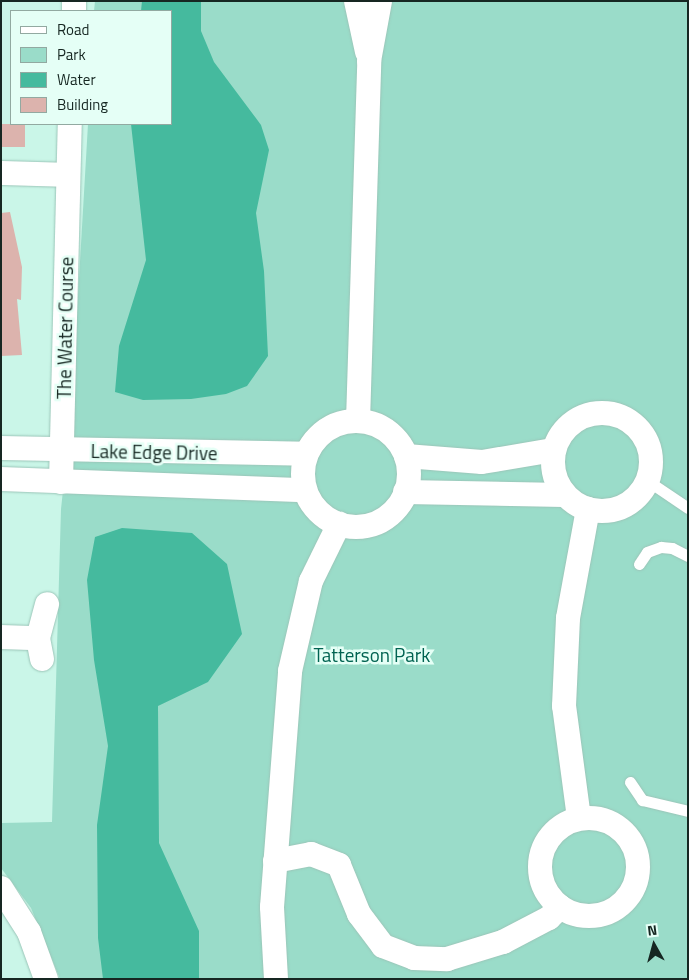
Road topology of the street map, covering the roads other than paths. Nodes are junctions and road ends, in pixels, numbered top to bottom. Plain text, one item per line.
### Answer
1 (356, 1) edge
2 (380, 1) edge
3 (369, 61) junction
4 (70, 125) edge
5 (1, 173) edge
6 (68, 175) junction
7 (358, 421) junction
8 (1, 448) edge
9 (62, 450) junction
10 (554, 450) junction
11 (306, 454) junction
12 (406, 456) junction
13 (1, 479) edge
14 (648, 481) junction
15 (61, 482) junction
16 (305, 490) junction
17 (405, 492) junction
18 (564, 495) junction
19 (688, 508) edge
20 (588, 509) junction
21 (339, 524) junction
22 (688, 556) edge
23 (640, 564) dead end
24 (47, 604) dead end
25 (1, 637) edge
26 (630, 782) dead end
27 (688, 811) edge
28 (579, 818) junction
29 (275, 861) junction
30 (1, 888) edge
31 (560, 907) junction
32 (46, 979) edge
33 (276, 979) edge

1 - 3 street
2 - 3 street
3 - 7 street
4 - 6 street, The Water Course
5 - 6 street
6 - 9 street, The Water Course
7 - 11 street
7 - 12 street
8 - 9 street, Lake Edge Drive
9 - 11 street, Lake Edge Drive
9 - 15 street, The Water Course
10 - 12 street
10 - 14 street
10 - 18 street
11 - 16 street
12 - 17 street
13 - 15 street, Lake Edge Drive
14 - 19 lane
14 - 20 street
15 - 16 street, Lake Edge Drive
16 - 21 street
17 - 18 street
17 - 21 street
18 - 20 street
20 - 28 street
21 - 29 street
22 - 23 lane
24 - 25 street
26 - 27 lane
28 - 31 street
28 - 31 street
29 - 31 street
29 - 33 street
30 - 32 street

